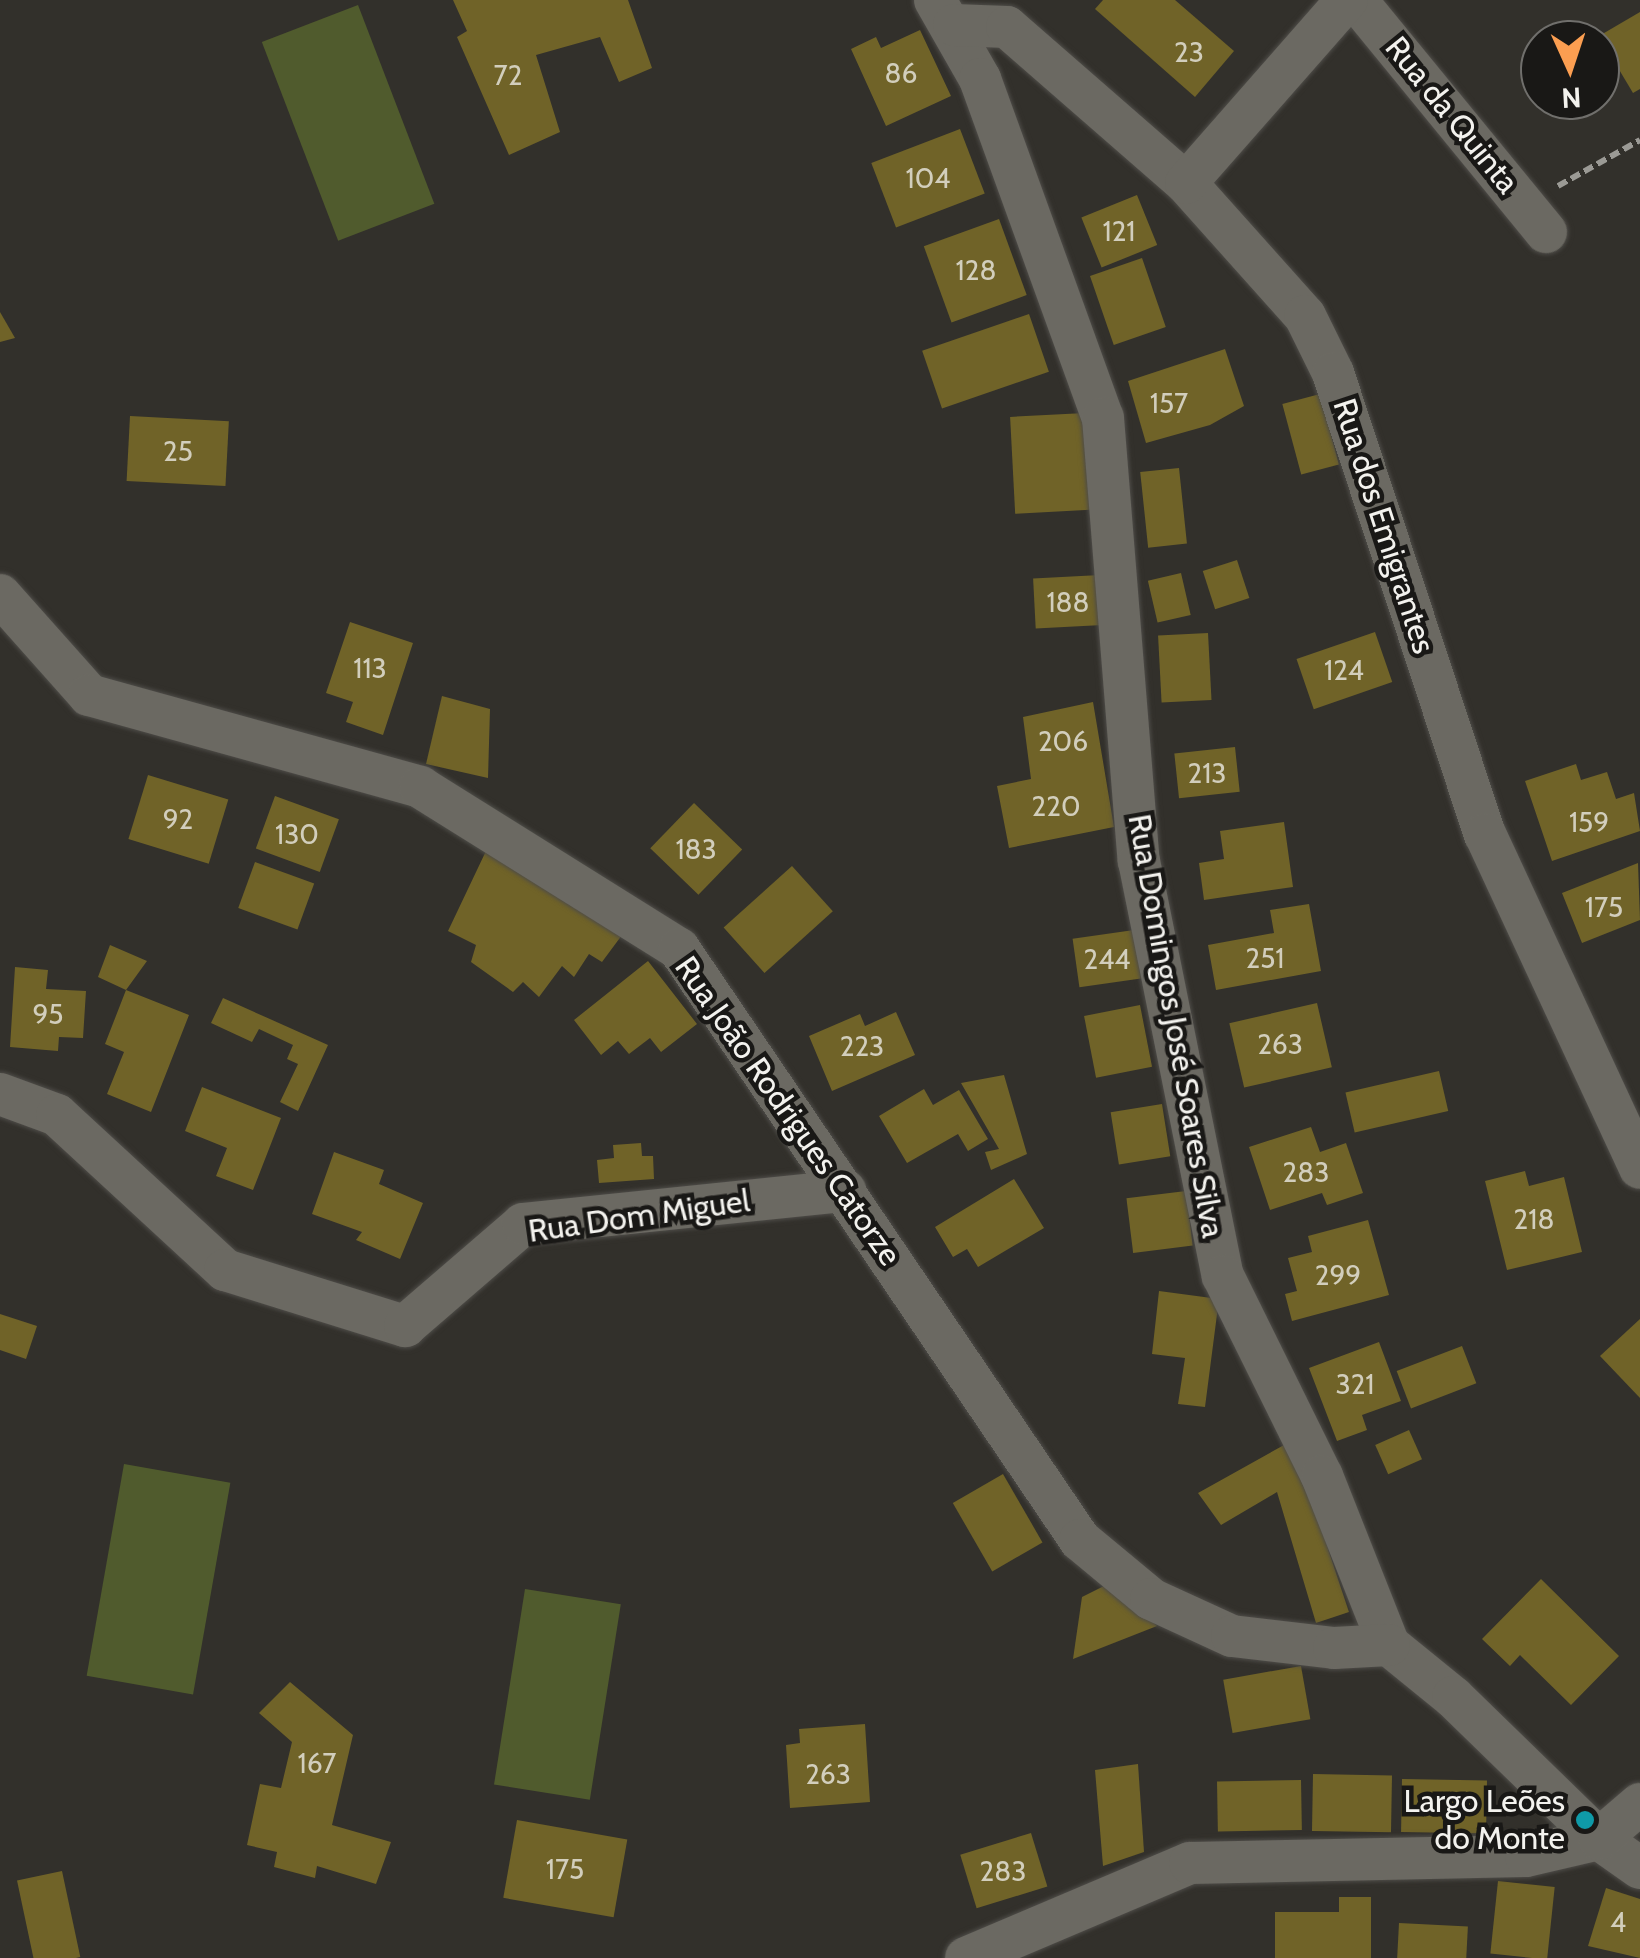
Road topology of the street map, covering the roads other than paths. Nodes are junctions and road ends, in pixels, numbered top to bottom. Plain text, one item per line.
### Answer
1 (1347, 0) edge
2 (1356, 0) edge
3 (944, 12) edge
4 (1186, 183) junction
5 (1545, 213) road end
6 (0, 594) edge
7 (0, 1094) edge
8 (1640, 1168) edge
9 (845, 1191) junction
10 (1389, 1646) junction
11 (1640, 1804) edge
12 (1599, 1839) junction
13 (1640, 1868) edge
14 (966, 1958) edge

1 - 4 street
2 - 5 street, Rua da Quinta
3 - 4 street, Rua dos Emigrantes
3 - 10 street, Rua Domingos José Soares Silva
4 - 8 street, Rua dos Emigrantes
6 - 9 street, Rua João Rodrigues Catorze
7 - 9 street, Rua Dom Miguel
9 - 10 street, Rua João Rodrigues Catorze
10 - 12 street, Rua Domingos José Soares Silva
11 - 12 street
12 - 13 street, Rua Domingos José Soares Silva
12 - 14 street

